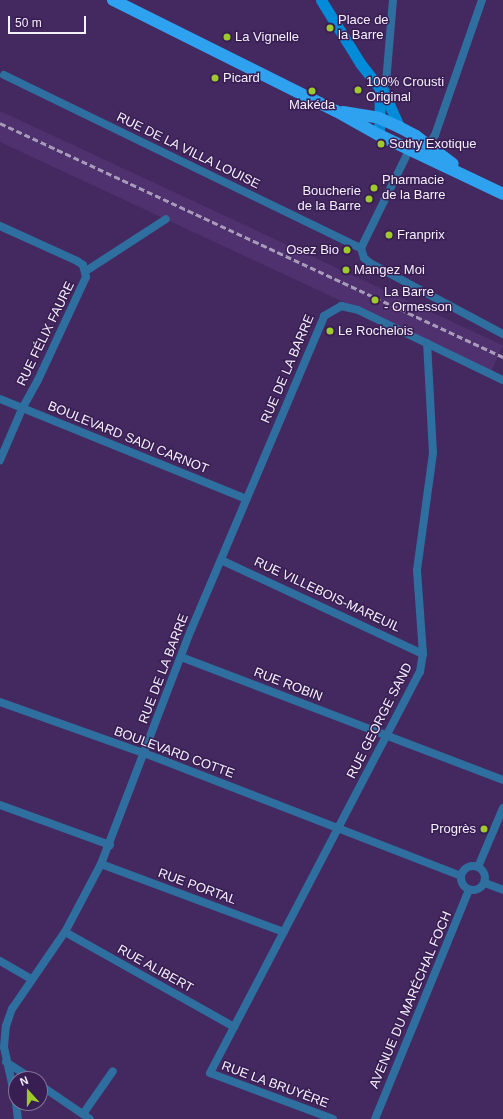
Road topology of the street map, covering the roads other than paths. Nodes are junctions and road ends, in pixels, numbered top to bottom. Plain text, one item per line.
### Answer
1 (113, 0) edge
2 (321, 0) edge
3 (392, 0) edge
4 (482, 0) edge
5 (4, 76) dead end
6 (382, 93) junction
7 (336, 111) junction
8 (377, 115) junction
9 (399, 127) junction
10 (379, 135) junction
11 (416, 136) junction
12 (428, 146) junction
13 (415, 152) junction
14 (470, 177) junction
15 (503, 194) edge
16 (166, 219) dead end
17 (0, 226) edge
18 (361, 248) junction
19 (86, 271) junction
20 (503, 334) edge
21 (427, 343) junction
22 (503, 380) edge
23 (0, 400) edge
24 (22, 409) junction
25 (0, 460) edge
26 (246, 499) junction
27 (221, 560) junction
28 (423, 654) junction
29 (180, 657) junction
30 (0, 702) edge
31 (387, 735) junction
32 (143, 754) junction
33 (503, 780) edge
34 (0, 805) edge
35 (503, 808) edge
36 (338, 828) junction
37 (110, 846) junction
38 (102, 864) junction
39 (478, 867) junction
40 (461, 876) junction
41 (485, 883) junction
42 (469, 890) junction
43 (503, 890) edge
44 (65, 932) junction
45 (284, 932) junction
46 (0, 961) edge
47 (31, 979) junction
48 (3, 1024) edge
49 (234, 1027) junction
50 (6, 1062) junction
51 (8, 1071) edge
52 (20, 1071) edge
53 (113, 1071) dead end
54 (210, 1073) joint
55 (48, 1090) edge
56 (83, 1114) junction
57 (90, 1119) edge
58 (333, 1119) edge
59 (375, 1119) edge

1 - 7 main road
2 - 6 street
3 - 6 street
4 - 12 street
5 - 18 street, RUE DE LA VILLA LOUISE
6 - 8 street
6 - 9 street
7 - 8 main road
7 - 10 main road
8 - 9 main road
8 - 10 street
9 - 11 main road
10 - 13 main road
11 - 12 main road
11 - 13 street
12 - 13 street
12 - 14 main road
13 - 14 main road
13 - 18 street
14 - 15 main road
16 - 19 street
17 - 19 street, RUE FÉLIX FAURE
18 - 20 street
19 - 24 street, RUE FÉLIX FAURE
21 - 22 street
21 - 26 street, RUE DE LA BARRE
21 - 28 street, RUE GEORGE SAND
23 - 24 street, BOULEVARD SADI CARNOT
24 - 25 street, RUE FÉLIX FAURE
24 - 26 street, BOULEVARD SADI CARNOT
26 - 27 street, RUE DE LA BARRE
27 - 28 street, RUE VILLEBOIS-MAREUIL
27 - 29 street, RUE DE LA BARRE
28 - 31 street, RUE GEORGE SAND
29 - 31 street, RUE ROBIN
29 - 32 street, RUE DE LA BARRE
30 - 32 street, BOULEVARD COTTE
31 - 33 street, RUE ROBIN
31 - 36 street, RUE GEORGE SAND
32 - 36 street, BOULEVARD COTTE
32 - 37 street, RUE DE LA BARRE
34 - 37 street
35 - 39 street
36 - 40 street, BOULEVARD COTTE
36 - 45 street, RUE GEORGE SAND
37 - 38 street, RUE DE LA BARRE
38 - 44 street, RUE DE LA BARRE
38 - 45 street, RUE PORTAL
39 - 40 street
39 - 41 street
40 - 42 street
41 - 42 street
41 - 43 street
42 - 59 street, AVENUE DU MARÉCHAL FOCH
44 - 47 street, RUE DE LA BARRE
44 - 49 street, RUE ALIBERT
45 - 49 street, RUE GEORGE SAND
46 - 47 street
47 - 48 street, RUE DE LA BARRE
48 - 50 street
49 - 54 street, RUE GEORGE SAND
50 - 51 street
50 - 52 street
53 - 56 street
54 - 58 street, RUE LA BRUYÈRE
55 - 56 street
56 - 57 street

